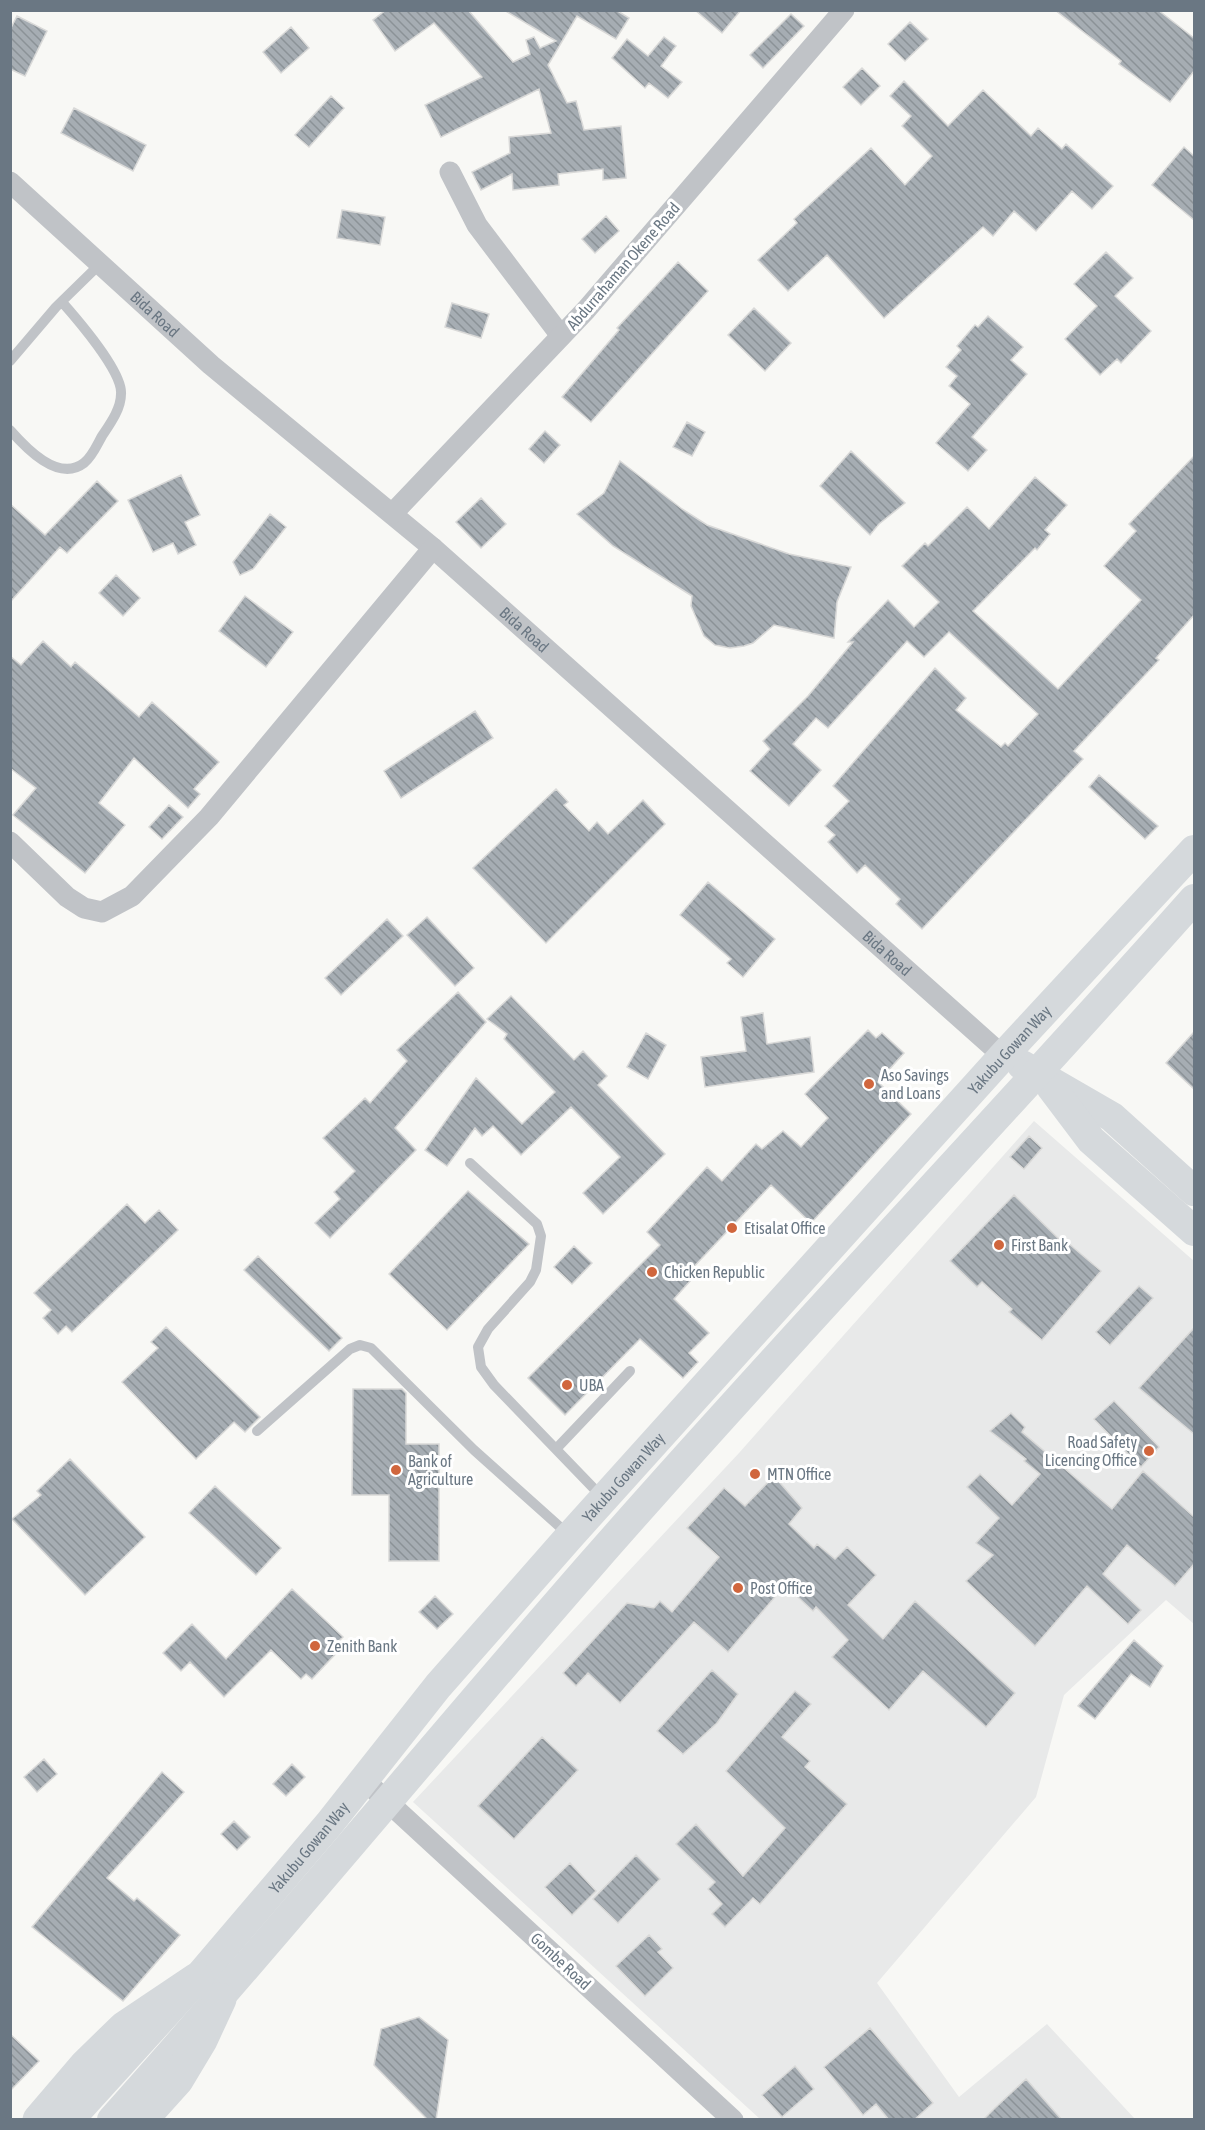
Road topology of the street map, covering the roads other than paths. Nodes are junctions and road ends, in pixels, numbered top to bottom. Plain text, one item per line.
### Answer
1 (844, 10) edge
2 (450, 172) dead end
3 (10, 182) edge
4 (100, 264) junction
5 (62, 302) junction
6 (561, 336) junction
7 (10, 361) edge
8 (10, 430) edge
9 (393, 513) junction
10 (433, 548) junction
11 (10, 842) edge
12 (1194, 850) edge
13 (1194, 899) edge
14 (1003, 1056) junction
15 (1040, 1073) junction
16 (470, 1163) dead end
17 (1194, 1191) edge
18 (1194, 1231) edge
19 (630, 1371) dead end
20 (257, 1431) dead end
21 (556, 1449) junction
22 (603, 1498) junction
23 (570, 1536) junction
24 (364, 1780) junction
25 (388, 1802) junction
26 (209, 1989) junction
27 (39, 2120) edge
28 (69, 2120) edge
29 (112, 2120) edge
30 (141, 2120) edge
31 (734, 2120) edge

1 - 6 street, Abdurrahaman Okene Road
2 - 6 street
3 - 4 street, Bida Road
4 - 5 lane
4 - 9 street, Bida Road
5 - 7 lane
5 - 8 lane
6 - 9 street, Abdurrahaman Okene Road
9 - 10 street, Bida Road
10 - 11 street
10 - 14 street, Bida Road
12 - 14 street, Yakubu Gowan Way
13 - 15 street, Yakubu Gowan Way
14 - 15 street, Bida Road
14 - 22 street, Yakubu Gowan Way
15 - 17 street, Bida Road
15 - 18 street, Bida Road
15 - 25 street, Yakubu Gowan Way
16 - 21 lane
19 - 21 lane
20 - 23 lane
21 - 22 lane
22 - 23 street, Yakubu Gowan Way
23 - 24 street, Yakubu Gowan Way
24 - 25 street, Gombe Road
24 - 26 street, Yakubu Gowan Way
25 - 26 street, Yakubu Gowan Way
25 - 31 street, Gombe Road
26 - 27 main road
26 - 28 street, Yakubu Gowan Way
26 - 29 street, Yakubu Gowan Way
26 - 30 main road

